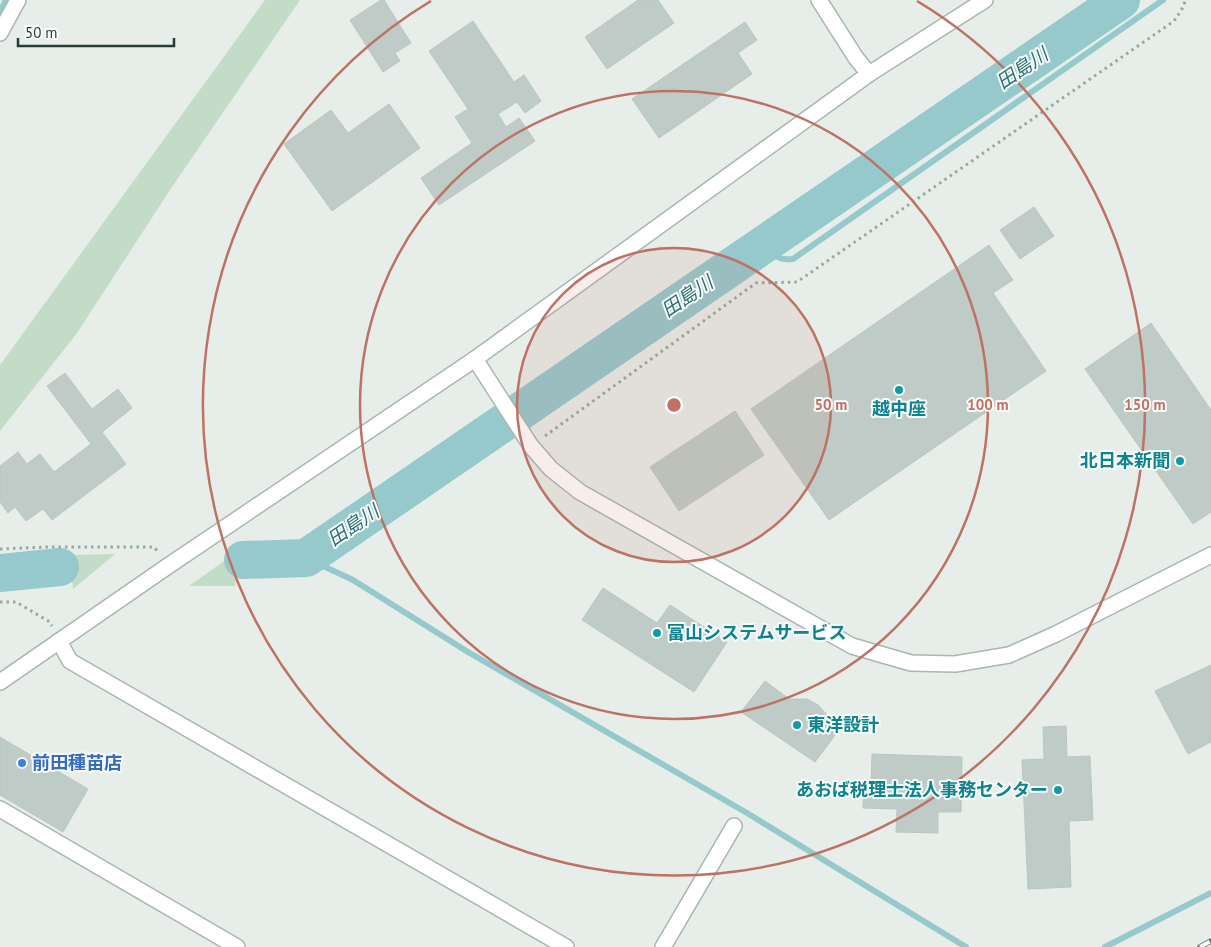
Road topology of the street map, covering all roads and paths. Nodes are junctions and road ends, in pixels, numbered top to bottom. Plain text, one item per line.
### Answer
1 (18, 0) edge
2 (819, 0) edge
3 (985, 0) edge
4 (1185, 0) edge
5 (0, 33) edge
6 (869, 74) junction
7 (475, 359) junction
8 (528, 441) junction
9 (0, 549) edge
10 (1211, 555) edge
11 (168, 566) junction
12 (0, 602) edge
13 (59, 641) junction
14 (0, 682) edge
15 (0, 809) edge
16 (734, 826) dead end
17 (237, 947) edge
18 (566, 947) edge
19 (663, 947) edge

1 - 5 street
2 - 6 street
3 - 6 street
4 - 8 path
6 - 7 street
7 - 8 street
7 - 11 street
8 - 10 street
9 - 11 path
11 - 13 street
12 - 13 path
13 - 14 street
13 - 18 street
15 - 17 street
16 - 19 street

